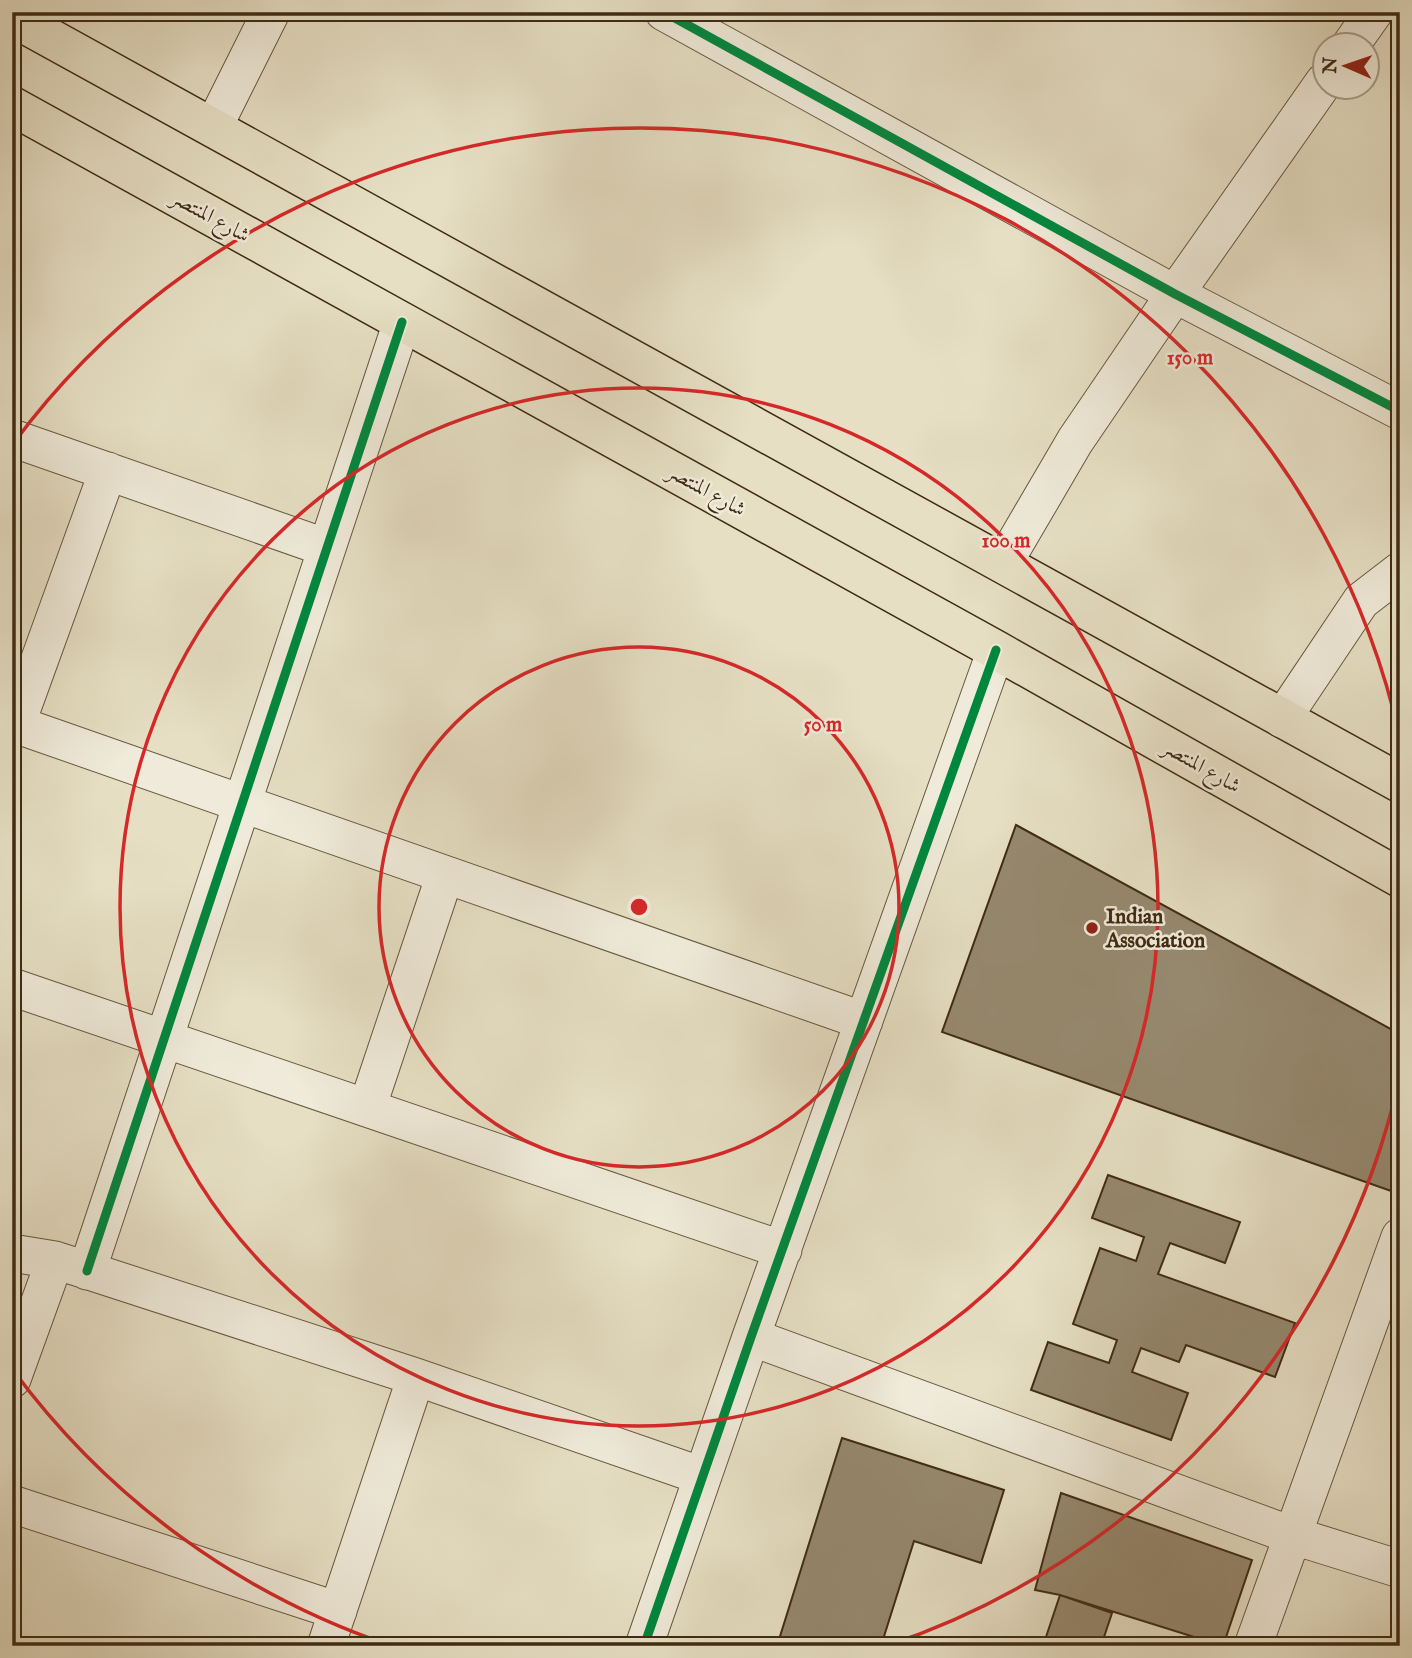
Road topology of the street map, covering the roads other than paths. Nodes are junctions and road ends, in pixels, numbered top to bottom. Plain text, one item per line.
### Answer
1 (271, 12) edge
2 (664, 12) edge
3 (1374, 12) edge
4 (12, 17) edge
5 (1360, 32) edge
6 (1311, 102) edge
7 (12, 106) edge
8 (213, 128) junction
9 (1175, 294) junction
10 (402, 322) junction
11 (1400, 411) edge
12 (12, 438) edge
13 (108, 471) junction
14 (327, 548) junction
15 (1003, 564) junction
16 (1400, 571) edge
17 (996, 650) junction
18 (1282, 719) junction
19 (14, 724) edge
20 (1400, 783) edge
21 (242, 804) junction
22 (445, 875) junction
23 (1400, 878) edge
24 (12, 987) edge
25 (864, 1021) junction
26 (163, 1038) junction
27 (367, 1108) junction
28 (1400, 1237) edge
29 (783, 1250) junction
30 (12, 1253) edge
31 (71, 1265) junction
32 (1387, 1316) edge
33 (751, 1337) junction
34 (416, 1377) junction
35 (12, 1379) edge
36 (702, 1476) junction
37 (12, 1504) edge
38 (1291, 1535) junction
39 (1400, 1569) edge
40 (338, 1611) junction
41 (326, 1646) edge
42 (644, 1646) edge
43 (1253, 1646) edge

1 - 8 street
2 - 9 street
3 - 5 street
4 - 8 main road
6 - 9 street
7 - 10 main road, شارع المنتصر
8 - 15 main road
9 - 11 street
9 - 15 street
10 - 14 street
10 - 17 main road, شارع المنتصر
12 - 13 street
13 - 14 street
13 - 19 street
14 - 21 street
15 - 18 main road
16 - 18 street
17 - 23 main road, شارع المنتصر
17 - 25 street
18 - 20 main road
19 - 21 street
21 - 22 street
21 - 26 street
22 - 25 street
22 - 27 street
24 - 26 street
25 - 29 street
26 - 27 street
26 - 31 street
27 - 29 street
28 - 32 street
29 - 33 street
30 - 31 street
31 - 34 street
31 - 35 street
32 - 38 street
33 - 36 street
33 - 38 street
34 - 36 street
34 - 40 street
36 - 42 street
37 - 40 street
38 - 39 street
38 - 43 street
40 - 41 street

